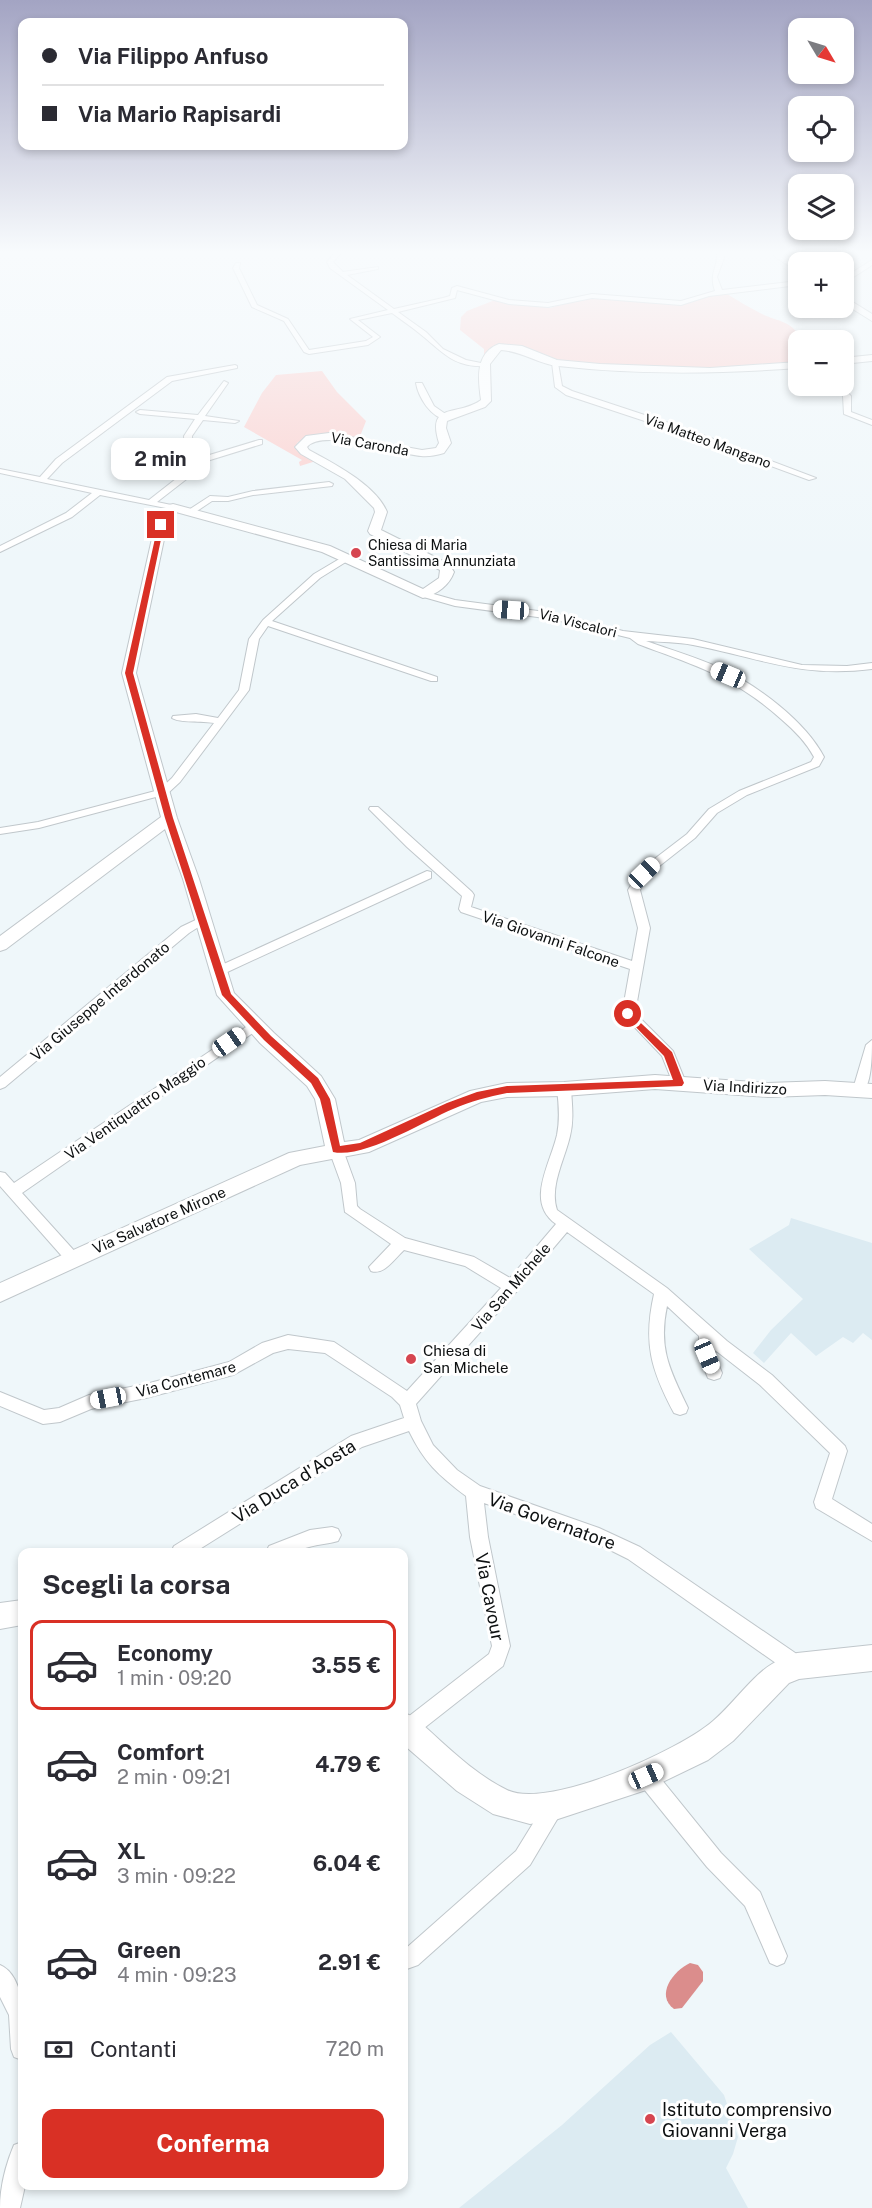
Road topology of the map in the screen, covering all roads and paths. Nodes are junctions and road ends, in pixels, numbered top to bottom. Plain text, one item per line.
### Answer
1 (451, 355) edge
2 (489, 355) edge
3 (534, 355) edge
4 (872, 358) edge
5 (854, 360) edge
6 (555, 363) junction
7 (484, 365) junction
8 (788, 366) edge
9 (235, 367) dead end
10 (224, 383) dead end
11 (420, 385) dead end
12 (847, 396) edge
13 (140, 412) dead end
14 (444, 417) junction
15 (201, 418) junction
16 (235, 421) dead end
17 (872, 423) edge
18 (259, 442) dead end
19 (189, 464) junction
20 (1, 472) edge
21 (812, 478) dead end
22 (41, 481) junction
23 (329, 484) dead end
24 (100, 490) junction
25 (151, 503) junction
26 (181, 510) junction
27 (0, 549) edge
28 (346, 558) junction
29 (423, 594) junction
30 (266, 622) junction
31 (633, 636) junction
32 (872, 666) edge
33 (434, 680) dead end
34 (177, 718) dead end
35 (220, 721) junction
36 (163, 792) junction
37 (374, 809) dead end
38 (169, 818) junction
39 (0, 831) edge
40 (427, 875) dead end
41 (202, 921) junction
42 (0, 945) edge
43 (636, 968) junction
44 (219, 971) junction
45 (255, 1025) junction
46 (872, 1045) edge
47 (679, 1083) junction
48 (0, 1084) edge
49 (564, 1089) junction
50 (866, 1090) edge
51 (337, 1150) junction
52 (0, 1177) edge
53 (14, 1191) junction
54 (566, 1224) junction
55 (401, 1243) junction
56 (73, 1259) junction
57 (376, 1267) dead end
58 (512, 1287) junction
59 (662, 1292) junction
60 (0, 1293) edge
61 (707, 1333) junction
62 (714, 1373) dead end
63 (0, 1399) edge
64 (407, 1402) junction
65 (680, 1408) dead end
66 (413, 1422) junction
67 (474, 1492) junction
68 (872, 1533) edge
69 (332, 1535) dead end
70 (186, 1548) edge
71 (285, 1548) edge
72 (18, 1614) edge
73 (0, 1616) edge
74 (872, 1658) edge
75 (797, 1666) junction
76 (408, 1726) edge
77 (408, 1731) edge
78 (646, 1776) junction
79 (555, 1806) junction
80 (777, 1956) dead end
81 (408, 1959) edge
82 (0, 1976) edge
83 (18, 2006) edge
84 (18, 2169) edge
85 (8, 2208) edge

1 - 7 street
2 - 7 street
3 - 6 street
4 - 5 street
6 - 8 street
6 - 21 street, Via Matteo Mangano
7 - 14 street
9 - 22 street
10 - 15 street
11 - 14 street
12 - 17 street
13 - 15 street
14 - 29 street, Via Caronda
15 - 16 street
15 - 19 street
18 - 19 street
19 - 25 street
20 - 22 street
22 - 24 street
23 - 26 street
24 - 25 street
24 - 27 street
25 - 26 street
26 - 28 street, Via Viscalori
26 - 36 street
28 - 29 street, Via Viscalori
28 - 30 street
29 - 31 street, Via Viscalori
30 - 33 street
30 - 35 street
31 - 32 street, Via Viscalori
31 - 43 street
34 - 35 street
35 - 36 street
36 - 38 street
36 - 39 street
37 - 43 street, Via Giovanni Falcone
38 - 41 street
38 - 42 street
40 - 44 street
41 - 44 street
41 - 48 street, Via Giuseppe Interdonato
43 - 47 street
44 - 45 street
45 - 51 street
45 - 53 street, Via Ventiquattro Maggio
46 - 50 street, Via Indirizzo
47 - 49 street, Via Indirizzo
47 - 50 street, Via Indirizzo
49 - 51 street, Via Indirizzo
49 - 54 street
51 - 55 street
51 - 56 street, Via Salvatore Mirone
52 - 53 street
53 - 56 street
54 - 58 street, Via San Michele
54 - 59 street
55 - 57 street
55 - 58 street
56 - 60 street, Via Salvatore Mirone
58 - 64 street, Via San Michele
59 - 61 street
59 - 65 street
61 - 62 street
61 - 68 street
63 - 64 street, Via Contemare
64 - 66 street
66 - 67 street, Via Governatore
66 - 70 street, Via Duca d'Aosta
67 - 75 street, Via Governatore
67 - 76 street, Via Cavour
69 - 71 street
72 - 73 street
74 - 75 street
75 - 78 street
77 - 79 street
78 - 79 street
78 - 80 street
79 - 81 street
82 - 83 street
84 - 85 street

